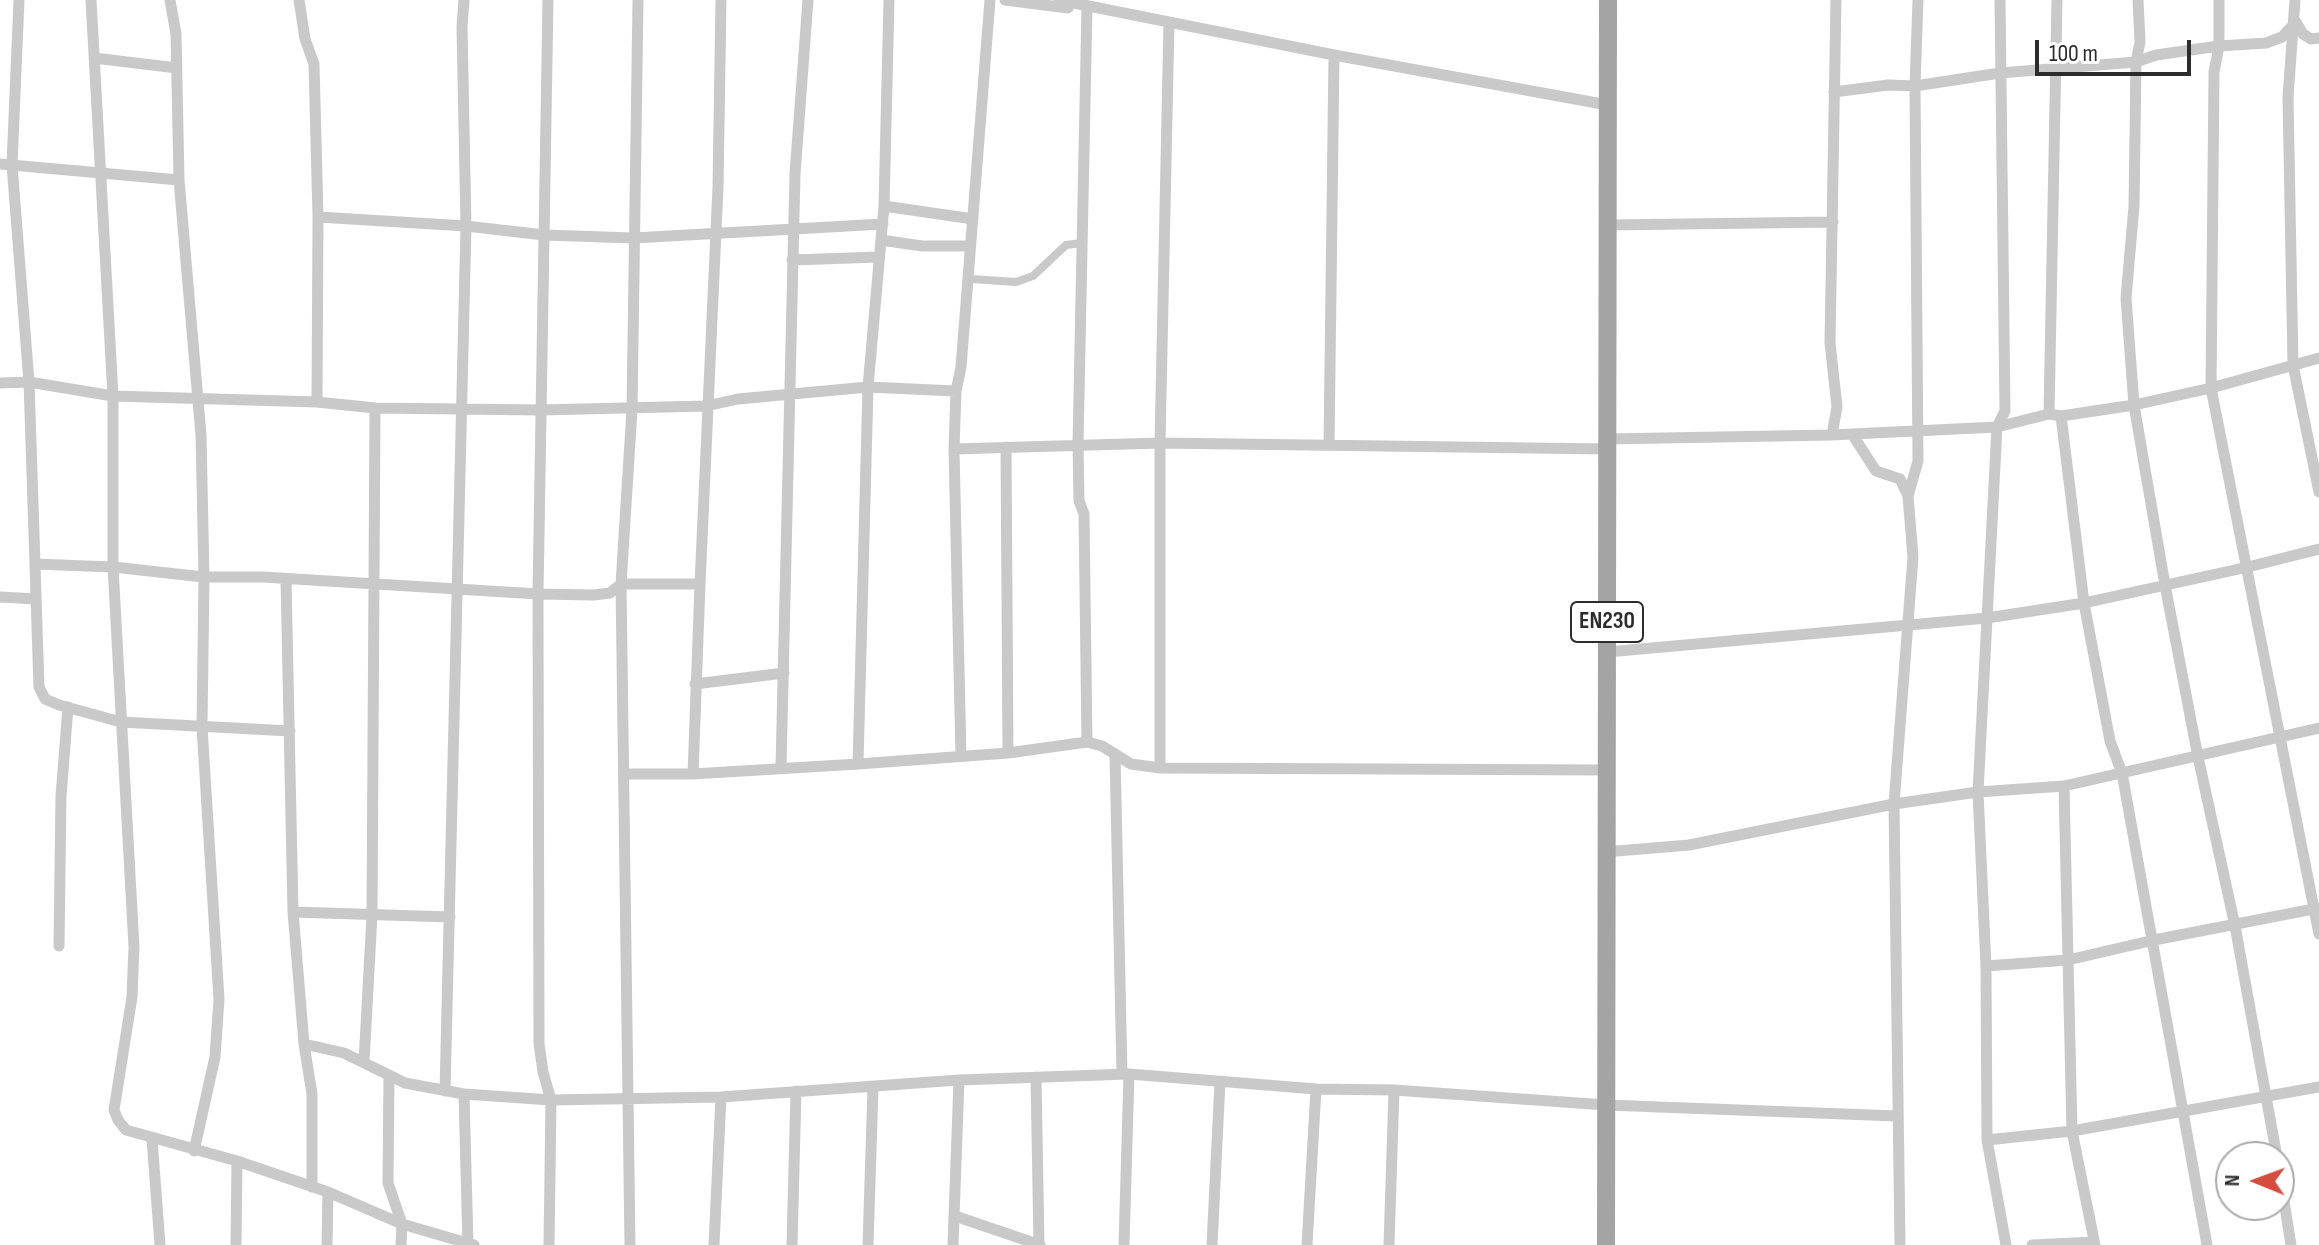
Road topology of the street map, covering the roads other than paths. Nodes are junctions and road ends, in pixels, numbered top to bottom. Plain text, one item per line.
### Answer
1 (19, 0) edge
2 (91, 0) edge
3 (170, 0) edge
4 (299, 0) edge
5 (464, 0) edge
6 (548, 0) edge
7 (638, 0) edge
8 (721, 0) edge
9 (808, 0) edge
10 (889, 0) edge
11 (990, 0) edge
12 (1005, 0) edge
13 (1059, 0) edge
14 (1138, 0) edge
15 (1608, 0) edge
16 (1836, 0) edge
17 (1918, 0) edge
18 (2000, 0) edge
19 (2057, 0) edge
20 (2138, 0) edge
21 (2219, 0) edge
22 (2295, 0) edge
23 (1087, 8) junction
24 (1138, 16) junction
25 (1169, 22) junction
26 (2296, 22) junction
27 (2319, 38) edge
28 (2219, 46) junction
29 (1334, 55) junction
30 (94, 58) junction
31 (2136, 62) junction
32 (177, 68) junction
33 (2056, 69) junction
34 (2000, 73) junction
35 (1915, 86) junction
36 (1834, 92) junction
37 (1608, 105) junction
38 (6, 164) edge
39 (101, 174) junction
40 (179, 180) junction
41 (884, 206) junction
42 (318, 217) junction
43 (973, 219) junction
44 (1833, 222) junction
45 (883, 224) junction
46 (1609, 225) junction
47 (466, 226) junction
48 (793, 228) junction
49 (716, 234) junction
50 (544, 235) junction
51 (634, 238) junction
52 (881, 240) junction
53 (1082, 243) junction
54 (970, 246) junction
55 (879, 257) junction
56 (792, 260) junction
57 (971, 279) dead end
58 (2319, 358) edge
59 (2293, 365) junction
60 (29, 382) junction
61 (0, 383) edge
62 (868, 387) junction
63 (2211, 388) junction
64 (956, 391) junction
65 (791, 394) junction
66 (113, 396) junction
67 (198, 397) junction
68 (317, 402) junction
69 (2134, 405) junction
70 (706, 406) junction
71 (375, 408) junction
72 (460, 409) junction
73 (541, 410) junction
74 (632, 410) junction
75 (2055, 415) junction
76 (1997, 427) junction
77 (1918, 430) junction
78 (1852, 434) junction
79 (1832, 435) junction
80 (1160, 443) junction
81 (1078, 444) junction
82 (1606, 444) junction
83 (1329, 445) junction
84 (1006, 447) junction
85 (954, 449) junction
86 (2319, 492) edge
87 (1908, 496) junction
88 (2319, 549) edge
89 (35, 564) junction
90 (113, 567) junction
91 (2248, 567) junction
92 (204, 577) junction
93 (286, 579) junction
94 (621, 584) junction
95 (700, 584) junction
96 (376, 585) junction
97 (2165, 585) junction
98 (457, 588) junction
99 (538, 594) junction
100 (0, 597) edge
101 (36, 599) junction
102 (2084, 603) junction
103 (1987, 618) junction
104 (1909, 625) junction
105 (1607, 652) junction
106 (784, 673) junction
107 (695, 684) junction
108 (68, 707) junction
109 (121, 722) junction
110 (202, 727) junction
111 (2319, 728) edge
112 (290, 731) junction
113 (2280, 736) junction
114 (1087, 742) junction
115 (1008, 753) junction
116 (1115, 755) junction
117 (961, 756) junction
118 (2198, 757) junction
119 (858, 764) junction
120 (781, 767) junction
121 (1160, 768) junction
122 (1605, 770) junction
123 (2122, 773) junction
124 (624, 774) junction
125 (693, 774) junction
126 (2064, 786) junction
127 (1978, 792) junction
128 (1894, 804) junction
129 (1605, 852) junction
130 (2317, 909) edge
131 (293, 912) junction
132 (372, 915) junction
133 (450, 917) junction
134 (2235, 926) junction
135 (2319, 934) edge
136 (2154, 940) junction
137 (59, 946) dead end
138 (2068, 960) junction
139 (1986, 966) junction
140 (304, 1044) junction
141 (364, 1062) junction
142 (1126, 1074) junction
143 (389, 1077) junction
144 (1036, 1077) junction
145 (959, 1080) junction
146 (1220, 1082) junction
147 (2319, 1087) edge
148 (873, 1088) junction
149 (1316, 1089) junction
150 (1394, 1090) junction
151 (445, 1091) junction
152 (796, 1091) junction
153 (464, 1094) junction
154 (2268, 1096) junction
155 (721, 1097) junction
156 (626, 1099) junction
157 (551, 1100) junction
158 (1606, 1105) junction
159 (2181, 1109) junction
160 (1897, 1116) junction
161 (2072, 1131) junction
162 (152, 1139) junction
163 (1987, 1140) junction
164 (2275, 1141) edge
165 (194, 1151) junction
166 (237, 1161) junction
167 (312, 1187) junction
168 (328, 1192) junction
169 (955, 1216) junction
170 (2287, 1221) edge
171 (402, 1224) junction
172 (2094, 1244) edge
173 (160, 1245) edge
174 (236, 1245) edge
175 (327, 1245) edge
176 (401, 1245) edge
177 (470, 1245) edge
178 (549, 1245) edge
179 (630, 1245) edge
180 (714, 1245) edge
181 (792, 1245) edge
182 (868, 1245) edge
183 (953, 1245) edge
184 (1040, 1245) edge
185 (1124, 1245) edge
186 (1212, 1245) edge
187 (1307, 1245) edge
188 (1389, 1245) edge
189 (1606, 1245) edge
190 (1900, 1245) edge
191 (2006, 1245) edge
192 (2032, 1245) edge
193 (2207, 1245) edge
194 (2291, 1245) edge

1 - 38 street
2 - 30 street
3 - 32 street
4 - 42 street
5 - 47 street
6 - 50 street
7 - 51 street
8 - 49 street
9 - 48 street
10 - 41 street
11 - 43 street
12 - 23 street
13 - 23 street
14 - 24 street
15 - 37 main road, EN230
16 - 36 street
17 - 35 street
18 - 34 street
19 - 33 street
20 - 31 street
21 - 28 street
22 - 26 street
23 - 24 street
23 - 53 street
24 - 25 street
25 - 29 street
25 - 80 street
26 - 27 street
26 - 28 street
26 - 59 street
28 - 31 street
28 - 63 street
29 - 37 street
29 - 83 street
30 - 32 street
30 - 39 street
31 - 33 street
31 - 69 street
32 - 40 street
33 - 34 street
33 - 75 street
34 - 35 street
34 - 76 street
35 - 36 street
35 - 77 street
36 - 44 street
37 - 46 main road, EN230
38 - 39 street
38 - 60 street
39 - 40 street
39 - 66 street
40 - 67 street
41 - 43 street
41 - 45 street
42 - 47 street
42 - 68 street
43 - 54 street
44 - 46 street
44 - 79 street
45 - 48 street
45 - 52 street
46 - 82 main road, EN230
47 - 50 street
47 - 72 street
48 - 49 street
48 - 56 street
49 - 51 street
49 - 70 street
50 - 51 street
50 - 73 street
51 - 74 street
52 - 54 street
52 - 55 street
53 - 57 street
53 - 81 street
54 - 64 street
55 - 56 street
55 - 62 street
56 - 65 street
58 - 59 street
59 - 63 street
59 - 86 street
60 - 61 street
60 - 66 street
60 - 89 street
62 - 64 street
62 - 65 street
62 - 119 street
63 - 69 street
63 - 91 street
64 - 85 street
65 - 70 street
65 - 106 street
66 - 67 street
66 - 90 street
67 - 68 street
67 - 92 street
68 - 71 street
69 - 75 street
69 - 97 street
70 - 74 street
70 - 95 street
71 - 72 street
71 - 96 street
72 - 73 street
72 - 98 street
73 - 74 street
73 - 99 street
74 - 94 street
75 - 76 street
75 - 102 street
76 - 77 street
76 - 103 street
77 - 78 street
77 - 87 street
78 - 79 street
78 - 87 street
79 - 82 street
80 - 81 street
80 - 83 street
80 - 121 street
81 - 84 street
81 - 114 street
82 - 83 street
82 - 105 main road, EN230
84 - 85 street
84 - 115 street
85 - 117 street
87 - 104 street
88 - 91 street
89 - 90 street
89 - 101 street
90 - 92 street
90 - 109 street
91 - 97 street
91 - 113 street
92 - 93 street
92 - 110 street
93 - 96 street
93 - 112 street
94 - 95 street
94 - 99 street
94 - 124 street
95 - 107 street
96 - 98 street
96 - 132 street
97 - 102 street
97 - 118 street
98 - 99 street
98 - 133 street
99 - 157 street
100 - 101 street
101 - 108 street
102 - 103 street
102 - 123 street
103 - 104 street
103 - 127 street
104 - 105 street
104 - 128 street
105 - 122 main road, EN230
106 - 107 street
106 - 120 street
107 - 125 street
108 - 109 street
108 - 137 street
109 - 110 street
109 - 162 street
110 - 112 street
110 - 165 street
111 - 113 street
112 - 131 street
113 - 118 street
113 - 130 street
114 - 115 street
114 - 116 street
115 - 117 street
116 - 121 street
116 - 142 street
117 - 119 street
118 - 123 street
118 - 134 street
119 - 120 street
120 - 125 street
121 - 122 street
122 - 129 main road, EN230
123 - 126 street
123 - 136 street
124 - 125 street
124 - 156 street
126 - 127 street
126 - 138 street
127 - 128 street
127 - 139 street
128 - 129 street
128 - 160 street
129 - 158 main road, EN230
130 - 134 street
130 - 135 street
131 - 132 street
131 - 140 street
132 - 133 street
132 - 141 street
133 - 151 street
134 - 136 street
134 - 154 street
136 - 138 street
136 - 159 street
138 - 139 street
138 - 161 street
139 - 163 street
140 - 141 street
140 - 167 street
141 - 143 street
142 - 144 street
142 - 146 street
142 - 185 street
143 - 151 street
143 - 171 street
144 - 145 street
144 - 184 street
145 - 148 street
145 - 169 street
146 - 149 street
146 - 186 street
147 - 154 street
148 - 152 street
148 - 182 street
149 - 150 street
149 - 187 street
150 - 158 street
150 - 188 street
151 - 153 street
152 - 155 street
152 - 181 street
153 - 157 street
153 - 177 street
154 - 159 street
154 - 164 street
155 - 156 street
155 - 180 street
156 - 157 street
156 - 179 street
157 - 178 street
158 - 160 street
158 - 189 main road, EN230
159 - 161 street
159 - 193 street
160 - 190 street
161 - 163 street
161 - 172 street
162 - 165 street
162 - 173 street
163 - 191 street
165 - 166 street
166 - 167 street
166 - 174 street
167 - 168 street
168 - 171 street
168 - 175 street
169 - 183 street
169 - 184 street
170 - 194 street
171 - 176 street
171 - 177 street
172 - 192 street

